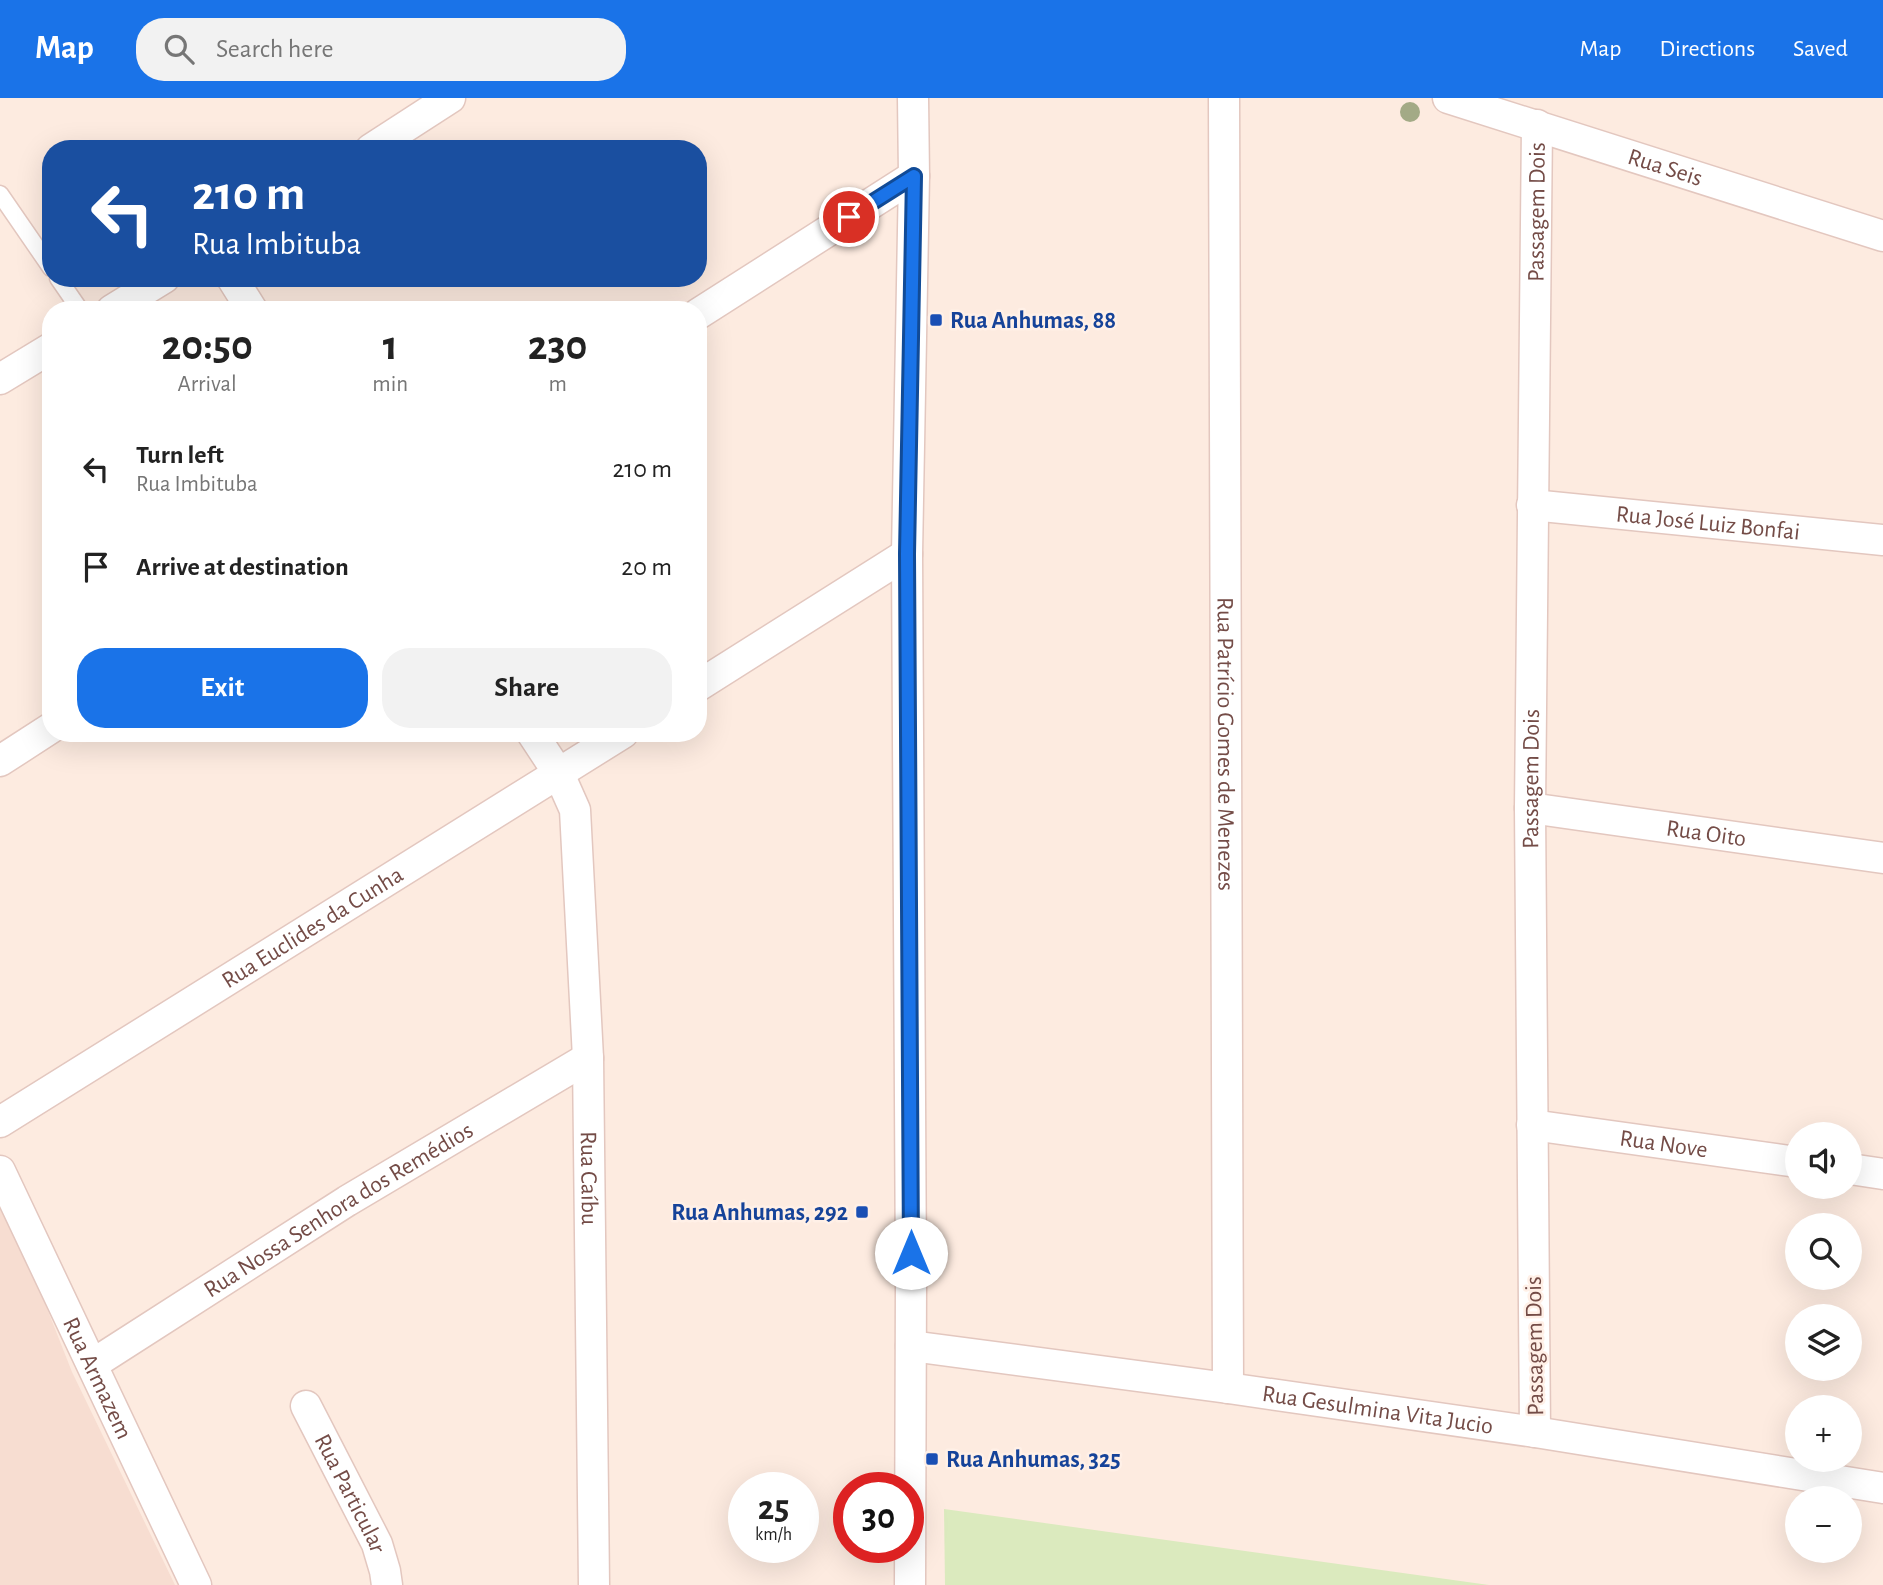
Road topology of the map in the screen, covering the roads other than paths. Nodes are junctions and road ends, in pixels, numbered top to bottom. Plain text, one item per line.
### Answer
1 (450, 98) edge
2 (913, 98) edge
3 (1224, 98) edge
4 (1448, 98) edge
5 (1536, 125) junction
6 (384, 140) edge
7 (914, 176) junction
8 (0, 194) edge
9 (1883, 236) edge
10 (42, 255) edge
11 (149, 287) edge
12 (127, 301) edge
13 (707, 308) edge
14 (42, 353) edge
15 (0, 379) edge
16 (1532, 505) junction
17 (1883, 540) edge
18 (907, 554) junction
19 (707, 680) edge
20 (42, 734) edge
21 (537, 742) edge
22 (609, 742) edge
23 (0, 761) edge
24 (559, 774) junction
25 (1530, 808) junction
26 (1883, 858) edge
27 (588, 1058) junction
28 (0, 1122) edge
29 (1532, 1125) junction
30 (1785, 1160) edge
31 (0, 1171) edge
32 (1862, 1171) edge
33 (1883, 1174) edge
34 (911, 1346) junction
35 (93, 1364) junction
36 (1228, 1388) junction
37 (306, 1406) dead end
38 (1535, 1432) junction
39 (1883, 1488) edge
40 (196, 1585) edge
41 (387, 1585) edge
42 (594, 1585) edge
43 (910, 1585) edge

1 - 6 street
2 - 7 street
3 - 36 street, Rua Patrício Gomes de Menezes
4 - 5 street, Rua Seis
5 - 9 street, Rua Seis
5 - 16 street, Passagem Dois
7 - 13 street
7 - 18 street
8 - 10 lane
11 - 12 street
14 - 15 street
16 - 17 street, Rua José Luiz Bonfai
16 - 25 street, Passagem Dois
18 - 19 street
18 - 34 street
20 - 23 street
21 - 24 street, Rua Caíbu
22 - 24 street, Rua Euclides da Cunha
24 - 27 street, Rua Caíbu
24 - 28 street, Rua Euclides da Cunha
25 - 26 street, Rua Oito
25 - 29 street, Passagem Dois
27 - 35 street, Rua Nossa Senhora dos Remédios
27 - 42 street, Rua Caíbu
29 - 30 street, Rua Nove
29 - 38 street, Passagem Dois
31 - 35 street, Rua Armazem
32 - 33 street
34 - 36 street, Rua Gesulmina Vita Jucio
34 - 43 street
35 - 40 street, Rua Armazem
36 - 38 street, Rua Gesulmina Vita Jucio
37 - 41 street, Rua Particular
38 - 39 street, Rua Gesulmina Vita Jucio

